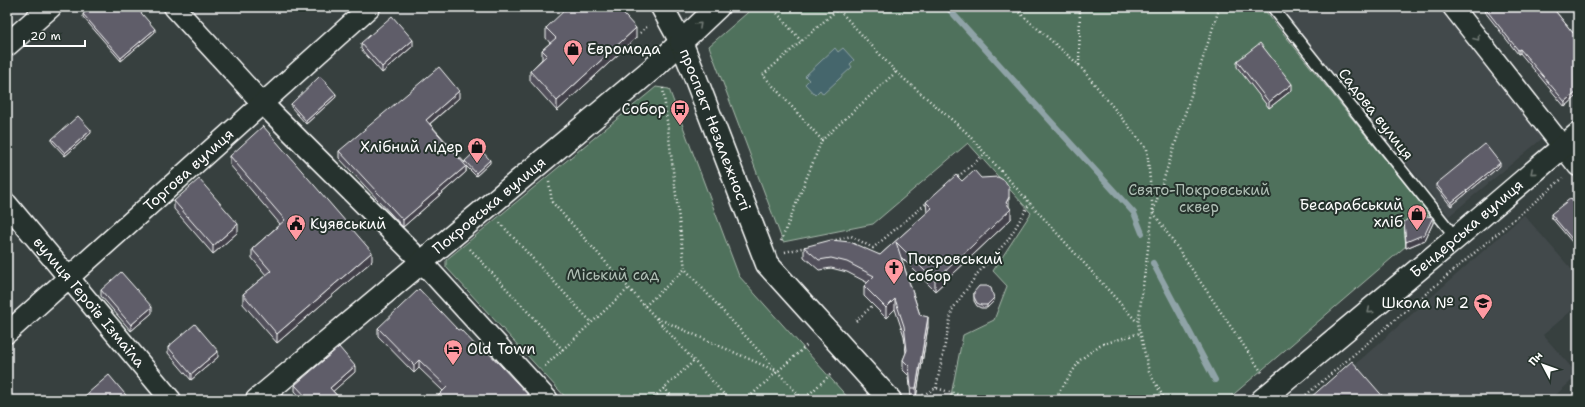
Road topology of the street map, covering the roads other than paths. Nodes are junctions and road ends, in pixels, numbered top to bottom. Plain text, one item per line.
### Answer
1 (50, 7) edge
2 (174, 7) edge
3 (370, 7) edge
4 (718, 7) edge
5 (1272, 7) edge
6 (1452, 7) edge
7 (657, 14) edge
8 (681, 42) junction
9 (7, 45) edge
10 (262, 103) junction
11 (1570, 140) edge
12 (1572, 170) edge
13 (7, 204) edge
14 (1456, 238) junction
15 (421, 261) junction
16 (71, 278) junction
17 (7, 333) edge
18 (171, 400) edge
19 (257, 400) edge
20 (548, 400) edge
21 (890, 400) edge
22 (1262, 400) edge

1 - 9 main road
2 - 10 street
3 - 10 street, Торгова вулиця
8 -> 4 main road, Покровська вулиця
5 - 14 lane, Садова вулиця
6 -> 11 street
7 - 8 main road, проспект Незалежності
8 - 15 main road, Покровська вулиця
8 - 21 main road, проспект Незалежності
10 - 15 street
10 - 16 street, Торгова вулиця
11 - 12 street
11 -> 14 main road, Бендерська вулиця
13 - 16 street, вулиця Героїв Ізмаїла
14 -> 22 main road, Бендерська вулиця
15 - 19 main road, Покровська вулиця
15 - 20 street
16 - 17 street, Торгова вулиця
16 - 18 street, вулиця Героїв Ізмаїла

